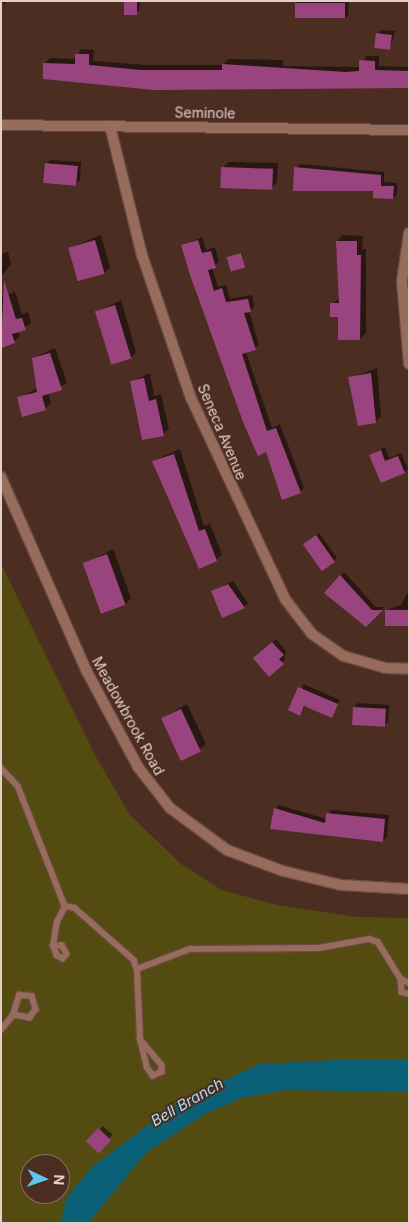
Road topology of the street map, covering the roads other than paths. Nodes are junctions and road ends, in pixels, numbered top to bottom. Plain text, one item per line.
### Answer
1 (1, 125) edge
2 (110, 126) junction
3 (409, 130) edge
4 (409, 233) edge
5 (409, 364) edge
6 (1, 477) edge
7 (409, 668) edge
8 (1, 768) edge
9 (409, 889) edge
10 (65, 906) junction
11 (53, 946) dead end
12 (137, 969) junction
13 (402, 979) junction
14 (409, 983) edge
15 (409, 994) edge
16 (13, 1015) junction
17 (1, 1030) edge
18 (140, 1039) junction

1 - 2 street, Seminole
2 - 3 street, Seminole
2 - 7 street, Seneca Avenue
4 - 5 street
6 - 9 street, Meadowbrook Road
8 - 10 lane
10 - 11 lane
10 - 12 lane
12 - 13 lane
12 - 18 lane
13 - 14 lane
13 - 15 lane
16 - 16 lane
16 - 17 lane
18 - 18 lane

